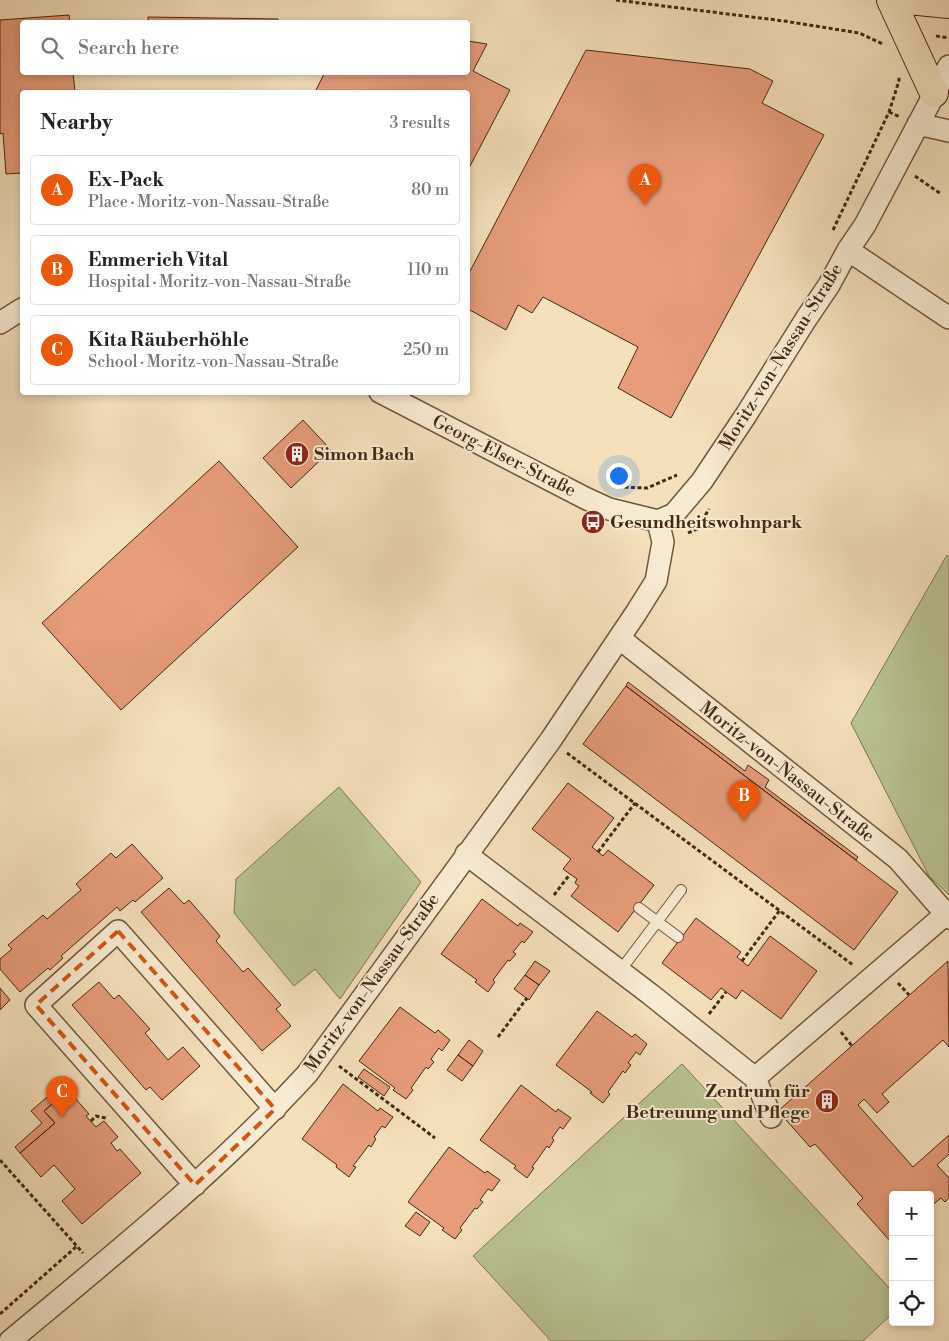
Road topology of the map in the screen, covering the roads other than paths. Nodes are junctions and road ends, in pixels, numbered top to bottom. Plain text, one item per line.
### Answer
1 (891, 0) edge
2 (908, 0) edge
3 (949, 4) edge
4 (949, 66) edge
5 (934, 94) junction
6 (918, 124) junction
7 (949, 131) edge
8 (848, 250) junction
9 (20, 310) edge
10 (949, 318) edge
11 (0, 323) edge
12 (386, 395) edge
13 (658, 521) junction
14 (619, 638) junction
15 (466, 854) junction
16 (681, 890) dead end
17 (639, 908) dead end
18 (948, 916) edge
19 (657, 921) junction
20 (678, 937) dead end
21 (620, 971) junction
22 (755, 1078) junction
23 (274, 1109) junction
24 (771, 1117) dead end
25 (195, 1185) junction
26 (10, 1341) edge

1 - 5 main road
2 - 3 main road
4 - 5 street, Moritz-von-Nassau-Straße
5 - 6 street, Moritz-von-Nassau-Straße
6 - 7 street
6 - 8 street, Moritz-von-Nassau-Straße
8 - 10 street
8 - 13 street, Moritz-von-Nassau-Straße
9 - 11 street
12 - 13 street, Georg-Elser-Straße
13 - 14 street, Moritz-von-Nassau-Straße
14 - 15 street, Moritz-von-Nassau-Straße
14 - 18 street, Moritz-von-Nassau-Straße
15 - 21 street
15 - 23 street, Moritz-von-Nassau-Straße
16 - 19 lane
17 - 19 lane
18 - 22 street, Moritz-von-Nassau-Straße
19 - 20 lane
19 - 21 lane
21 - 22 street
22 - 24 street
23 - 25 street, Moritz-von-Nassau-Straße
23 - 25 street
25 - 26 street, Moritz-von-Nassau-Straße

